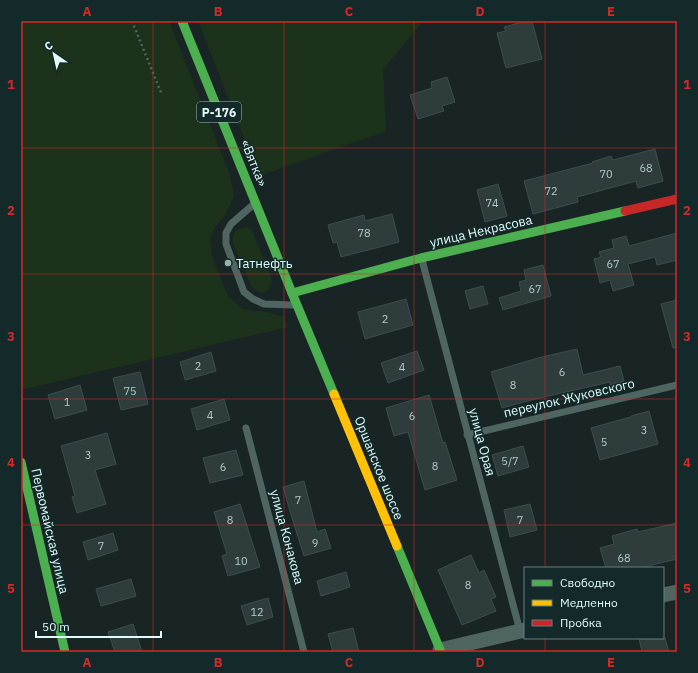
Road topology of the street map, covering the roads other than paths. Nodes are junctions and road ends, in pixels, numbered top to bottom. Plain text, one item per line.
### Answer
1 (182, 21) edge
2 (677, 199) edge
3 (256, 203) junction
4 (421, 258) junction
5 (292, 293) junction
6 (298, 306) junction
7 (677, 385) edge
8 (246, 428) dead end
9 (467, 435) junction
10 (21, 462) edge
11 (677, 592) edge
12 (664, 595) edge
13 (523, 631) edge
14 (440, 651) edge
15 (65, 652) edge
16 (304, 652) edge

1 - 3 main road, «Вятка» / Р-176
2 - 4 main road, улица Некрасова
3 - 5 main road, «Вятка»
3 - 6 lane
4 - 5 main road, улица Некрасова
4 - 9 lane, улица Орая
5 - 6 main road, Оршанское шоссе
6 - 14 main road, Оршанское шоссе
7 - 9 lane, переулок Жуковского
8 - 16 lane, улица Конакова
9 - 13 lane, улица Орая
10 - 15 main road, Первомайская улица
11 - 12 street
13 - 14 street

